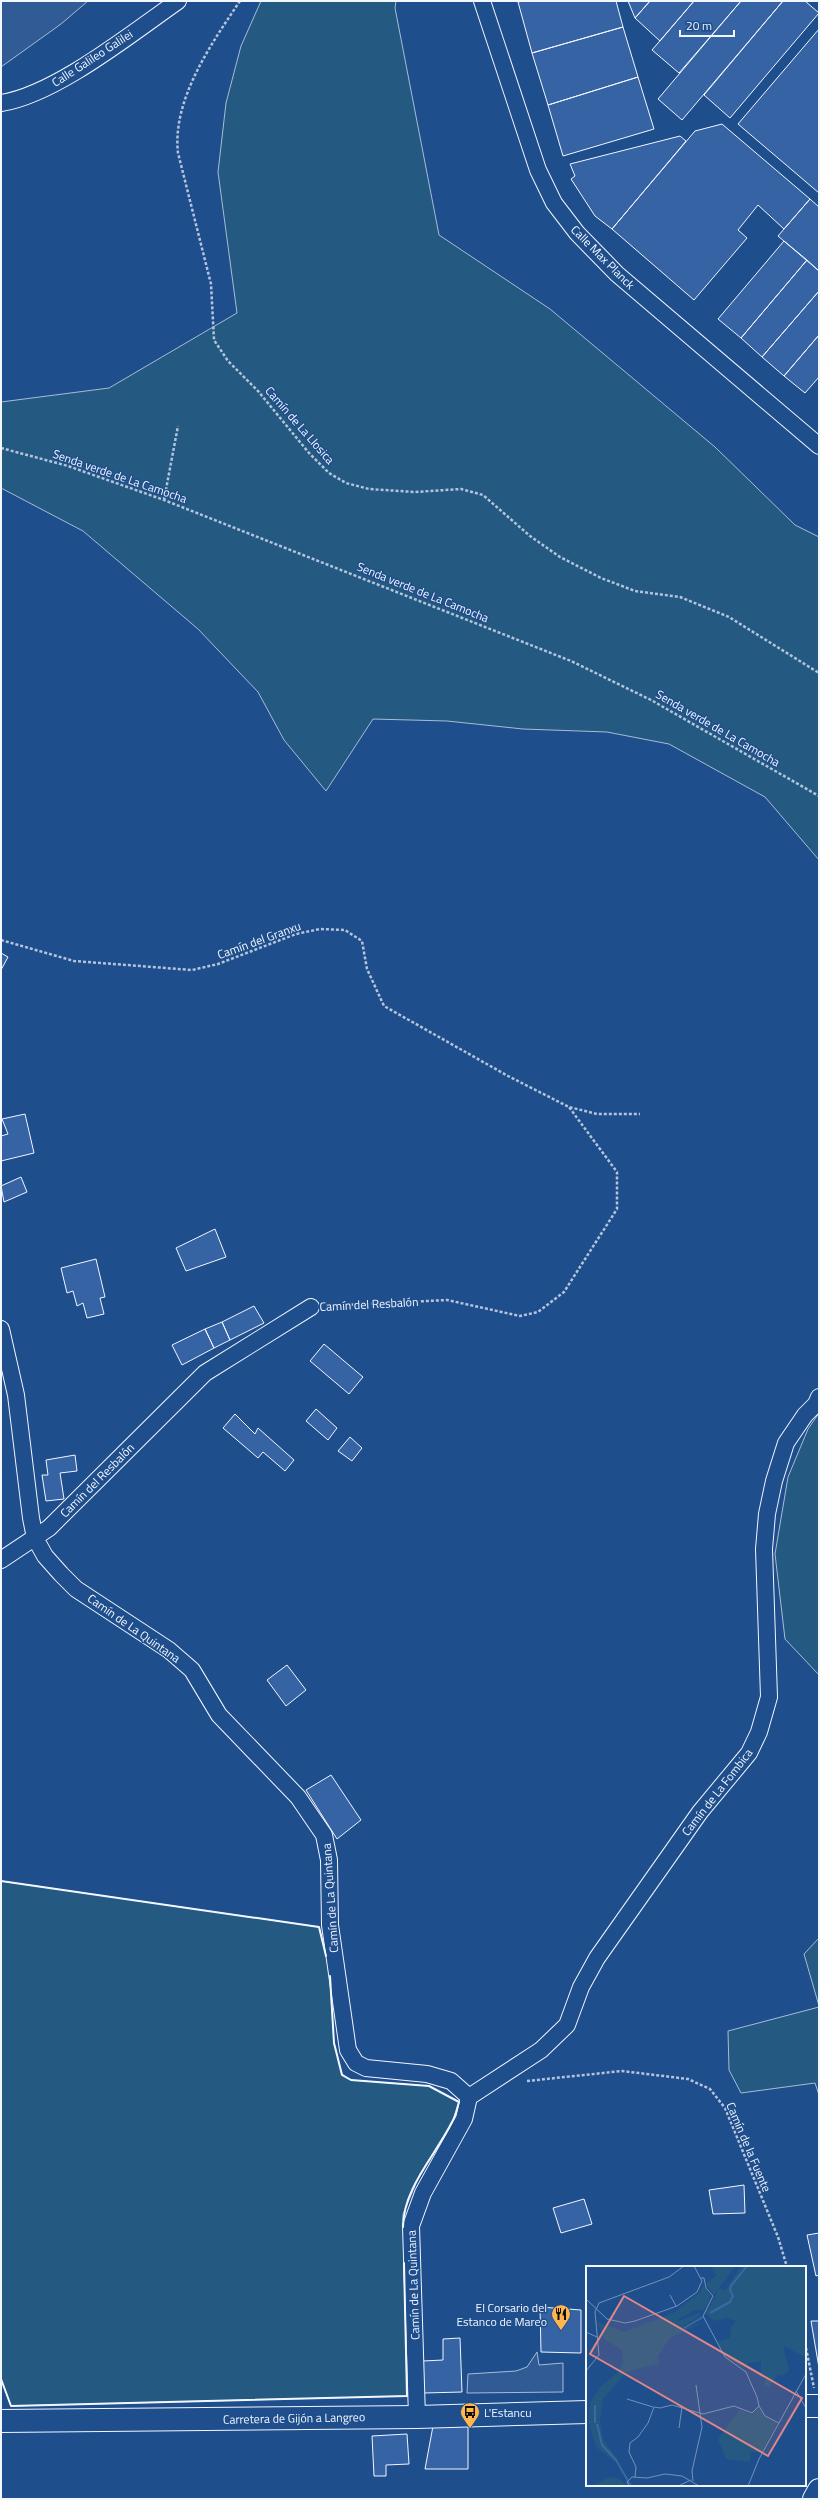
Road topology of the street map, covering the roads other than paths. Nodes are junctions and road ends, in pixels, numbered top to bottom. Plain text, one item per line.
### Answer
1 (178, 1) edge
2 (482, 1) edge
3 (1, 103) edge
4 (819, 446) edge
5 (311, 1306) road end
6 (1, 1329) edge
7 (819, 1397) edge
8 (35, 1538) junction
9 (1, 1560) edge
10 (469, 2097) junction
11 (586, 2412) edge
12 (417, 2417) junction
13 (1, 2421) edge
14 (819, 2490) edge
15 (814, 2499) edge

1 - 3 street, Calle Galileo Galilei
2 - 4 street, Calle Max Planck
5 - 8 street, Camín del Resbalón
6 - 8 street, Camín de La Quintana
7 - 10 street, Camín de La Fombica
8 - 9 street, Camín del Resbalón
8 - 10 street, Camín de La Quintana
10 - 12 street, Camín de La Quintana
11 - 12 street, Carretera de Gijón a Langreo
12 - 13 street, Carretera de Gijón a Langreo
14 - 15 street

